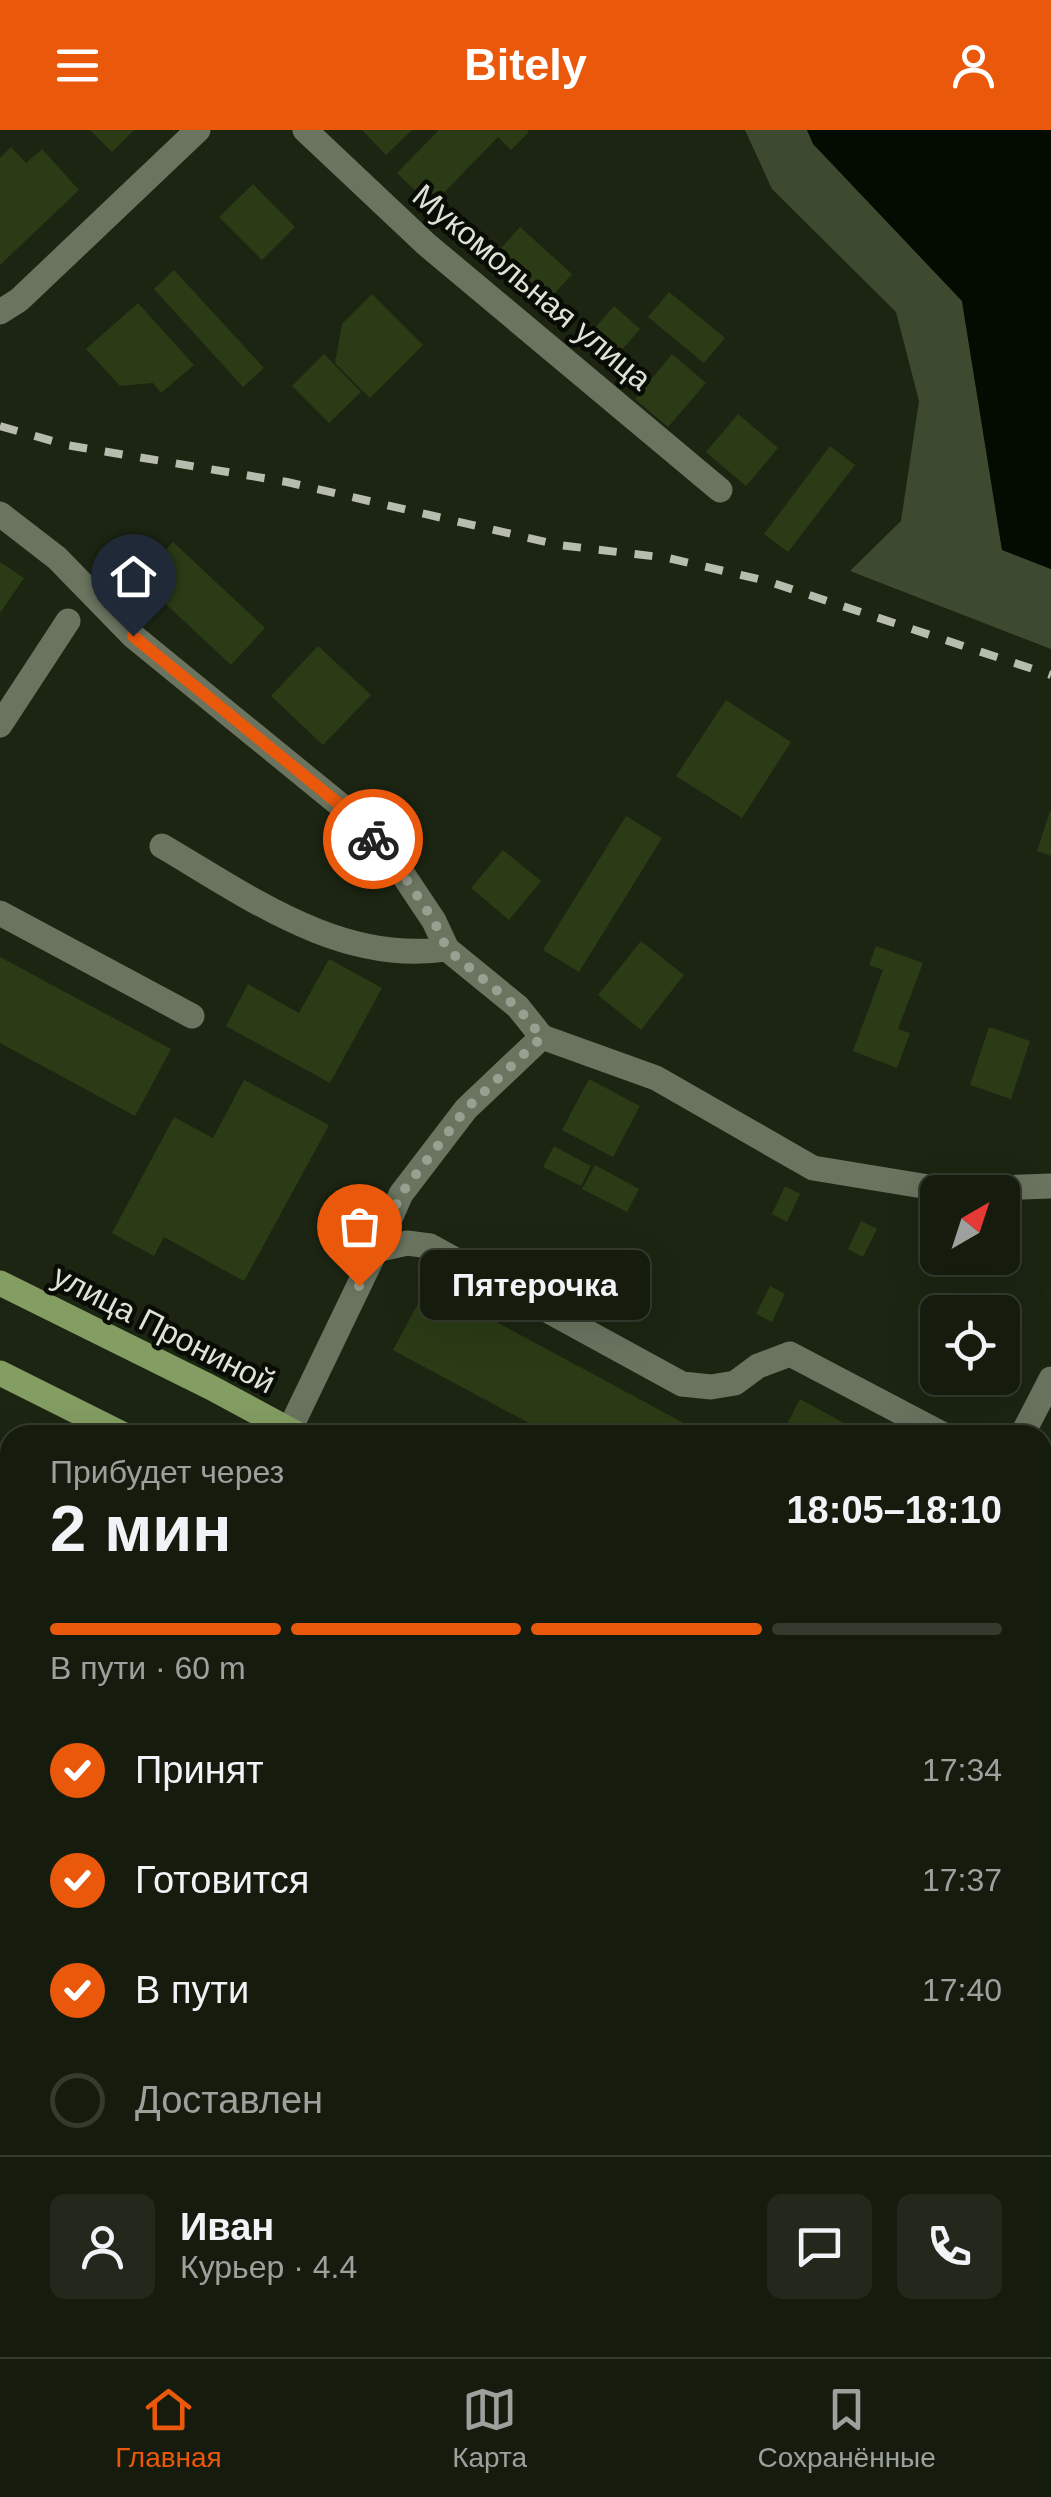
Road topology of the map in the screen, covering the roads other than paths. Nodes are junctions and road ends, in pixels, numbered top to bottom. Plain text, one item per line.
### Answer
1 (198, 130) edge
2 (305, 130) edge
3 (0, 312) edge
4 (720, 490) dead end
5 (0, 514) edge
6 (68, 621) dead end
7 (0, 725) edge
8 (162, 846) dead end
9 (0, 913) edge
10 (447, 949) junction
11 (192, 1016) dead end
12 (542, 1037) junction
13 (1051, 1186) edge
14 (376, 1250) junction
15 (0, 1283) edge
16 (0, 1373) edge
17 (1051, 1379) edge
18 (104, 1425) edge
19 (278, 1425) edge
20 (296, 1425) edge
21 (925, 1425) edge
22 (1027, 1425) edge

1 - 3 street
2 - 4 street, Мукомольная улица
5 - 10 street
6 - 7 street
8 - 10 street
9 - 11 street
10 - 12 street
12 - 13 street
12 - 14 street
14 - 20 street
14 - 21 street
15 - 19 main road, улица Прониной
16 - 18 main road
17 - 22 street

